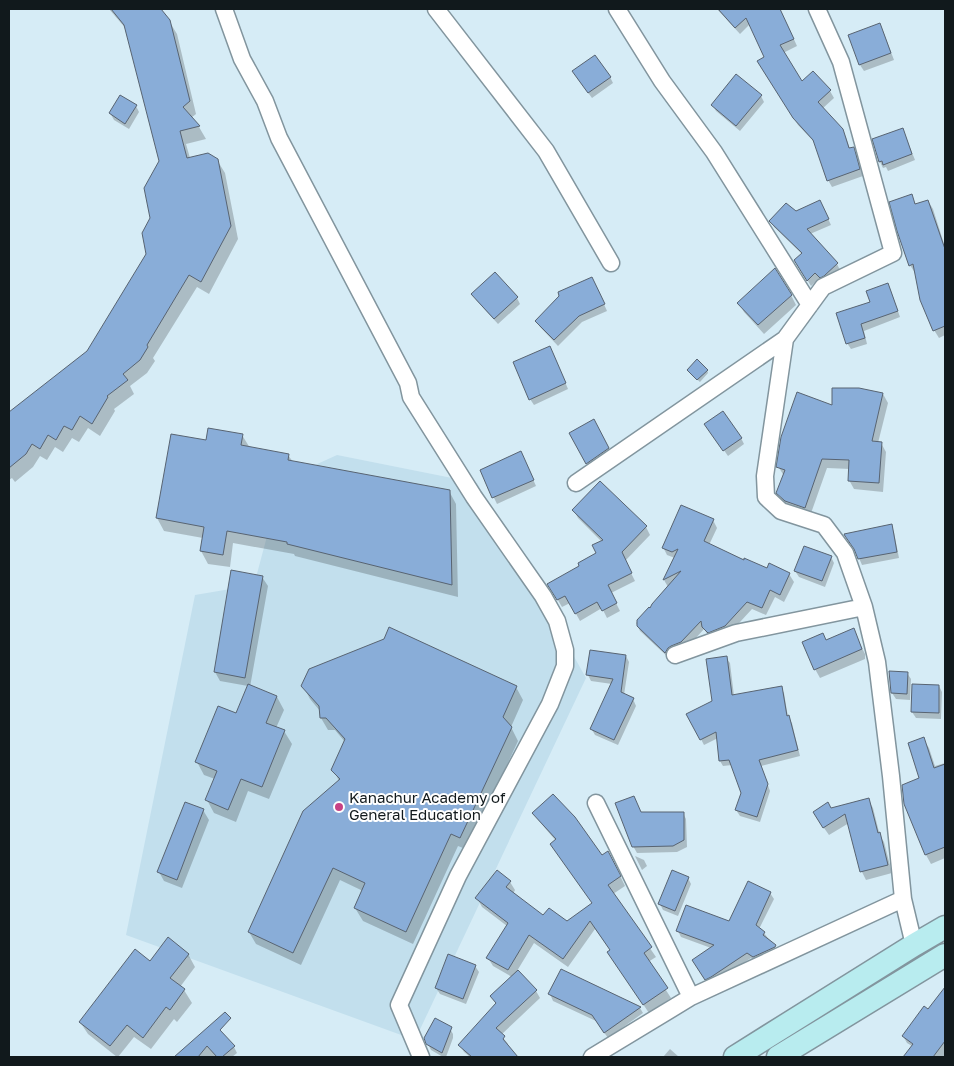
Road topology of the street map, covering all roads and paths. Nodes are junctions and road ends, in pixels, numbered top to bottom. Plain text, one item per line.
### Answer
1 (224, 9) edge
2 (436, 9) edge
3 (618, 9) edge
4 (817, 9) edge
5 (611, 263) dead end
6 (810, 304) junction
7 (786, 339) junction
8 (576, 483) dead end
9 (864, 607) junction
10 (675, 655) dead end
11 (596, 803) dead end
12 (903, 899) junction
13 (945, 927) edge
14 (914, 945) junction
15 (945, 955) edge
16 (859, 979) junction
17 (691, 997) junction
18 (871, 1000) junction
19 (421, 1057) edge
20 (592, 1057) edge
21 (735, 1057) edge
22 (778, 1057) edge

1 - 19 street
2 - 5 street
3 - 6 street
4 - 6 street
6 - 7 street
7 - 8 street
7 - 9 street
9 - 10 street
9 - 12 street
11 - 17 street
12 - 14 street
12 - 17 street
13 - 14 main road
14 - 16 main road
15 - 18 main road
16 - 18 main road
16 - 21 main road
17 - 20 street
18 - 22 main road

